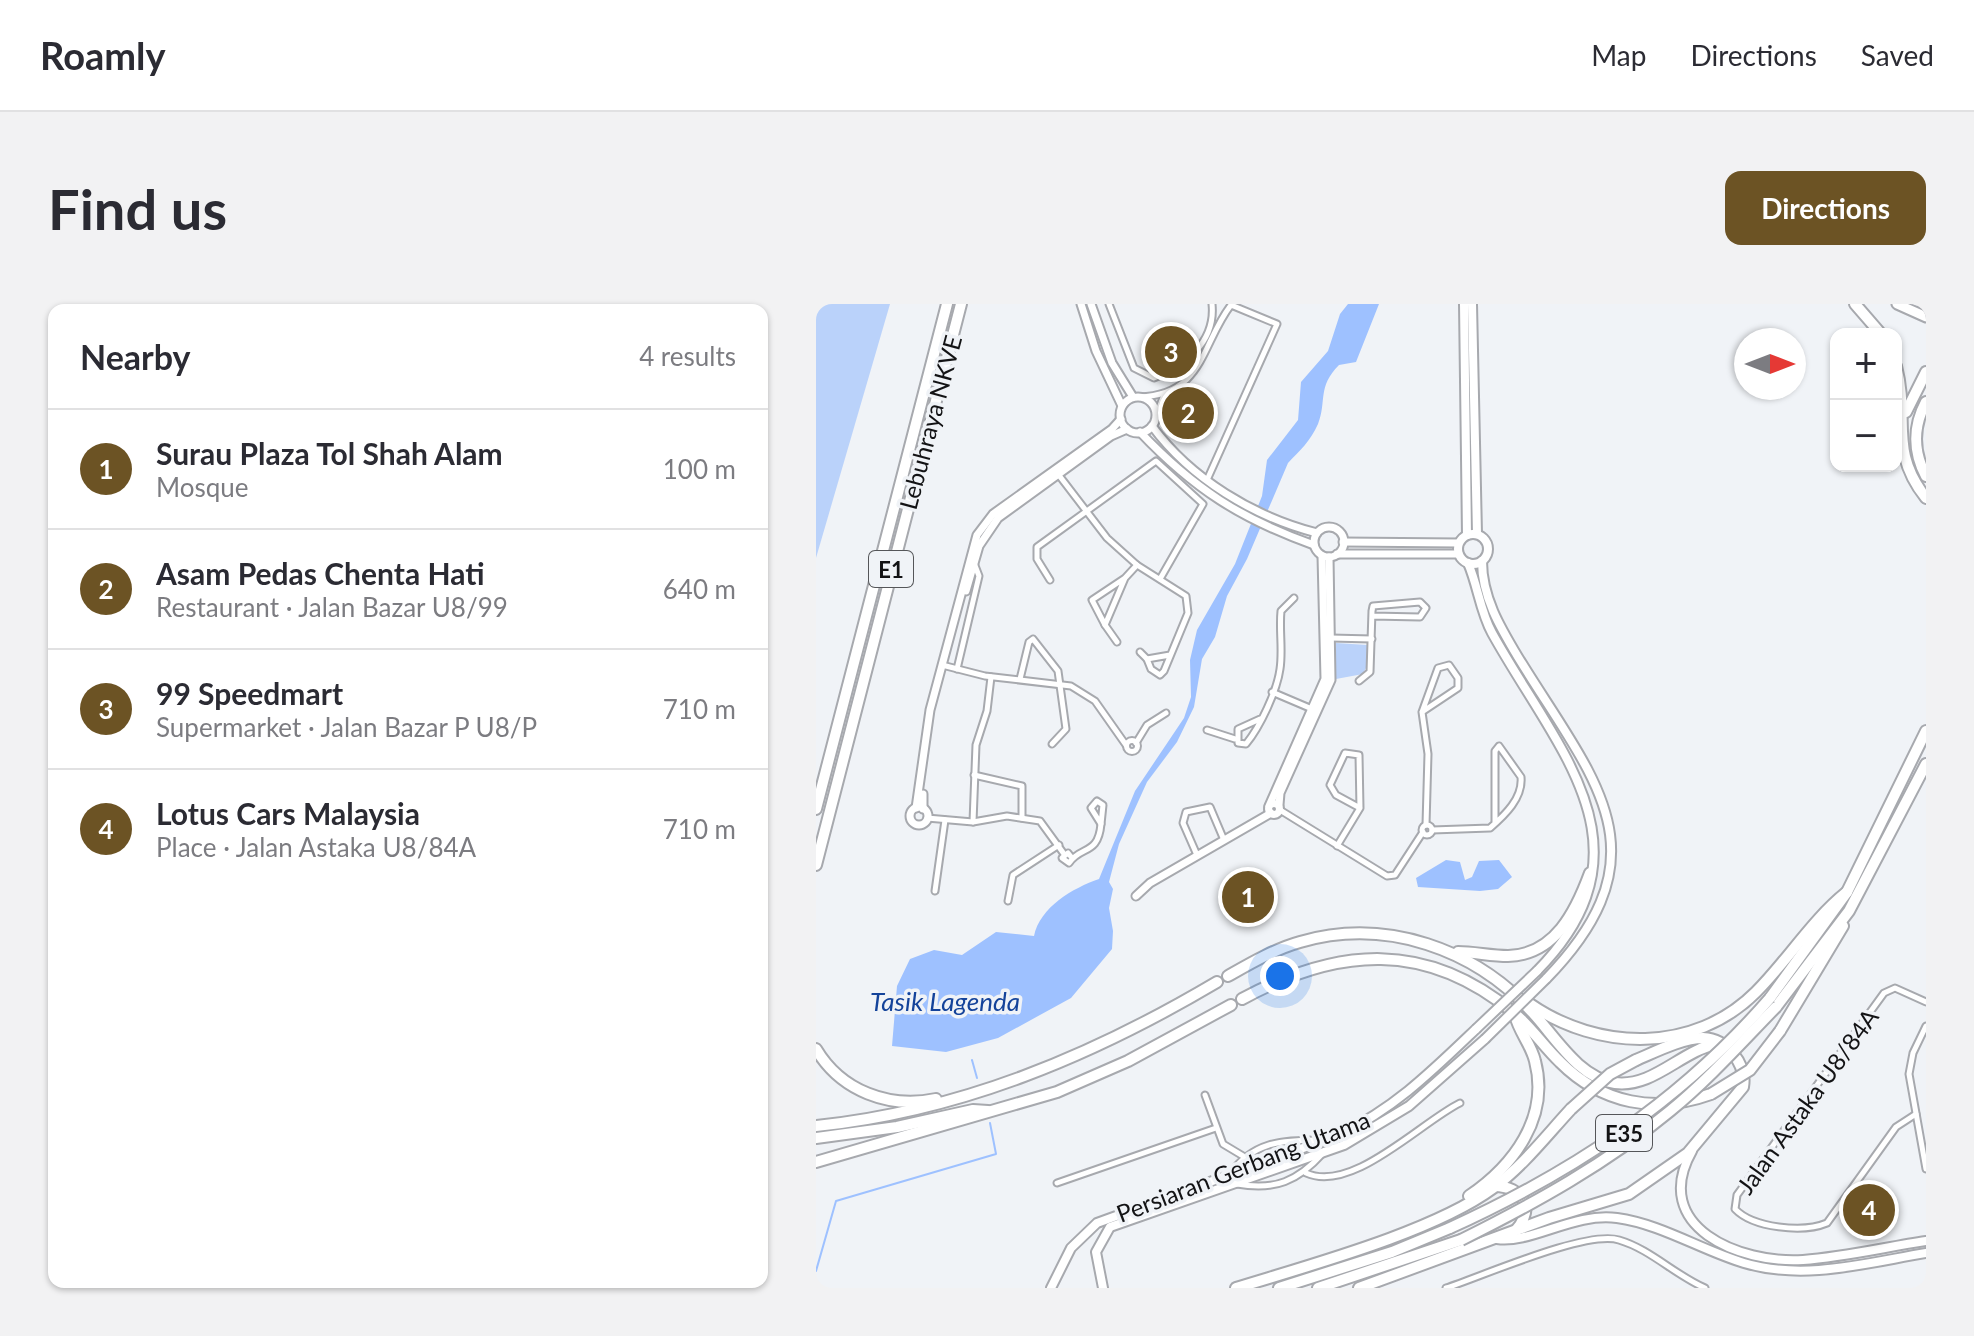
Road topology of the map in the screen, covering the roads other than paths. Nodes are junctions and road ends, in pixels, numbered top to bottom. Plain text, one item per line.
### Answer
1 (947, 304) edge
2 (961, 304) edge
3 (1081, 304) edge
4 (1091, 304) edge
5 (1109, 304) edge
6 (1464, 304) edge
7 (1472, 304) edge
8 (1855, 304) edge
9 (1897, 304) edge
10 (1213, 306) edge
11 (1926, 317) edge
12 (1876, 328) edge
13 (1189, 360) junction
14 (1197, 369) junction
15 (1926, 372) edge
16 (1168, 391) junction
17 (1136, 397) junction
18 (1926, 402) edge
19 (1122, 406) junction
20 (1156, 416) junction
21 (1121, 419) junction
22 (1902, 421) edge
23 (1152, 426) junction
24 (1127, 429) junction
25 (1140, 432) junction
26 (1902, 455) edge
27 (1056, 472) junction
28 (1926, 476) edge
29 (1207, 480) junction
30 (1926, 498) edge
31 (1085, 513) junction
32 (1317, 533) junction
33 (1477, 534) junction
34 (1467, 535) junction
35 (1343, 542) junction
36 (1459, 543) junction
37 (1314, 545) junction
38 (1459, 554) junction
39 (1330, 556) junction
40 (1482, 561) junction
41 (973, 562) junction
42 (1468, 563) junction
43 (1137, 565) junction
44 (1125, 578) junction
45 (1160, 579) junction
46 (1050, 580) dead end
47 (1294, 598) dead end
48 (1372, 616) junction
49 (1105, 625) junction
50 (1331, 638) junction
51 (1372, 639) junction
52 (1117, 642) dead end
53 (1140, 652) dead end
54 (1170, 655) junction
55 (1147, 659) junction
56 (944, 666) junction
57 (957, 669) junction
58 (991, 677) junction
59 (1020, 679) junction
60 (1359, 681) dead end
61 (1060, 683) junction
62 (1272, 692) junction
63 (1314, 710) junction
64 (1422, 712) junction
65 (1166, 713) dead end
66 (1260, 719) junction
67 (1207, 730) dead end
68 (1926, 731) edge
69 (1236, 740) junction
70 (1052, 744) dead end
71 (1926, 764) edge
72 (974, 775) junction
73 (1360, 808) junction
74 (816, 809) edge
75 (920, 809) junction
76 (1275, 809) junction
77 (927, 818) junction
78 (1022, 818) junction
79 (945, 820) junction
80 (973, 822) junction
81 (1495, 823) junction
82 (1101, 824) dead end
83 (1426, 825) junction
84 (1432, 830) junction
85 (1423, 832) junction
86 (1224, 840) junction
87 (1059, 845) junction
88 (1337, 846) junction
89 (1197, 855) junction
90 (816, 865) edge
91 (1590, 873) junction
92 (935, 891) dead end
93 (1847, 892) junction
94 (1136, 896) dead end
95 (1008, 901) dead end
96 (1850, 909) junction
97 (1456, 952) junction
98 (1228, 976) dead end
99 (1217, 982) dead end
100 (1242, 999) dead end
101 (1521, 1000) junction
102 (1926, 1002) edge
103 (1773, 1003) junction
104 (1231, 1005) dead end
105 (1515, 1013) junction
106 (1926, 1026) edge
107 (1718, 1043) junction
108 (816, 1049) edge
109 (1205, 1095) dead end
110 (966, 1098) junction
111 (1460, 1103) dead end
112 (994, 1112) junction
113 (1916, 1114) junction
114 (816, 1126) edge
115 (1216, 1128) junction
116 (816, 1138) edge
117 (1326, 1140) junction
118 (1696, 1144) junction
119 (1324, 1152) junction
120 (1243, 1156) junction
121 (816, 1162) edge
122 (1926, 1169) edge
123 (1306, 1173) junction
124 (1229, 1175) junction
125 (1057, 1183) dead end
126 (1236, 1183) junction
127 (1495, 1186) junction
128 (1439, 1216) junction
129 (1516, 1230) junction
130 (1495, 1239) junction
131 (1926, 1241) edge
132 (1926, 1253) edge
133 (1052, 1288) edge
134 (1103, 1288) edge
135 (1236, 1288) edge
136 (1279, 1288) edge
137 (1318, 1288) edge
138 (1359, 1288) edge
139 (1446, 1288) edge
140 (1705, 1288) edge

1 - 74 highway, Lebuhraya NKVE / E1
2 - 90 highway, Lebuhraya NKVE / E1
3 - 19 street
4 - 17 street
5 - 13 street
6 - 34 main road
7 - 33 main road, Persiaran Gerbang Utama
8 - 12 highway
9 - 11 main road
10 - 13 street
13 - 14 street
14 - 16 street
14 - 29 street
15 - 22 highway
16 - 17 street
16 - 20 street
17 - 19 street
17 - 20 street
18 - 28 highway
19 - 21 street
20 - 23 street
21 - 24 street
21 - 27 street
23 - 25 street
23 - 29 street
24 - 25 street
24 - 27 street
25 - 37 street
26 - 30 highway
27 - 31 street
27 - 41 street
27 - 56 street
29 - 32 street
31 - 43 street
31 - 45 street
31 - 46 street
32 - 35 street
32 - 37 street
33 - 34 main road
33 - 40 main road, Persiaran Gerbang Utama
34 - 36 main road
35 - 36 street
35 - 39 street
36 - 38 main road
37 - 39 street
38 - 39 street
38 - 42 main road, Persiaran Gerbang Utama
39 - 50 street
39 - 63 street
40 - 42 main road
40 - 119 main road, Persiaran Gerbang Utama, bridge
41 - 56 street
41 - 57 street
42 - 91 main road, Persiaran Gerbang Utama
43 - 44 street
43 - 45 street
44 - 49 street
44 - 49 street
45 - 54 street
47 - 62 street
48 - 48 street
48 - 51 street
49 - 52 street
50 - 51 street
50 - 63 street
51 - 60 street
53 - 55 street
54 - 55 street
54 - 55 street
56 - 57 street
56 - 75 street
57 - 58 street
58 - 59 street
58 - 72 street
59 - 61 street
59 - 61 street
61 - 65 street
61 - 70 street
62 - 63 street
62 - 66 street
63 - 76 street
64 - 64 street
64 - 83 street
66 - 69 street
66 - 69 street
67 - 69 street
68 - 93 highway, E35
71 - 96 highway, E35
72 - 78 street
72 - 80 street
73 - 73 street
73 - 88 street
75 - 77 street
75 - 77 street
76 - 86 street
76 - 88 street
77 - 79 street
78 - 80 street
78 - 87 street
79 - 80 street
79 - 92 street
81 - 81 street
81 - 84 street
82 - 87 street
83 - 84 street
83 - 85 street
84 - 85 street
85 - 88 street
86 - 89 street
86 - 89 street
87 - 95 street
89 - 94 street
91 - 97 highway
91 - 117 main road, Persiaran Gerbang Utama, bridge
93 - 101 highway
93 - 103 highway, E35
96 - 103 highway, E35
96 - 105 highway, bridge
97 - 98 highway
97 - 101 highway
99 - 110 highway
100 - 105 highway
101 - 107 highway
102 - 113 street, Jalan Astaka U8/84A
103 - 136 highway, E35, bridge
103 - 137 highway, E35, bridge
104 - 112 highway
105 - 128 highway
106 - 113 street
107 - 118 highway
107 - 127 highway, bridge
108 - 110 highway
109 - 115 street
110 - 114 highway
111 - 123 street
112 - 116 highway
112 - 121 highway
113 - 122 street
115 - 120 street
115 - 125 street
117 - 120 street
117 - 124 main road, Persiaran Gerbang Utama
118 - 129 highway
118 - 131 main road
119 - 123 street
119 - 126 main road, Persiaran Gerbang Utama
120 - 124 street
123 - 126 street
124 - 133 main road, Persiaran Gerbang Utama
126 - 134 main road, Persiaran Gerbang Utama
127 - 128 highway
127 - 129 highway
128 - 135 highway
129 - 130 highway
130 - 132 main road
130 - 138 highway
139 - 140 street

